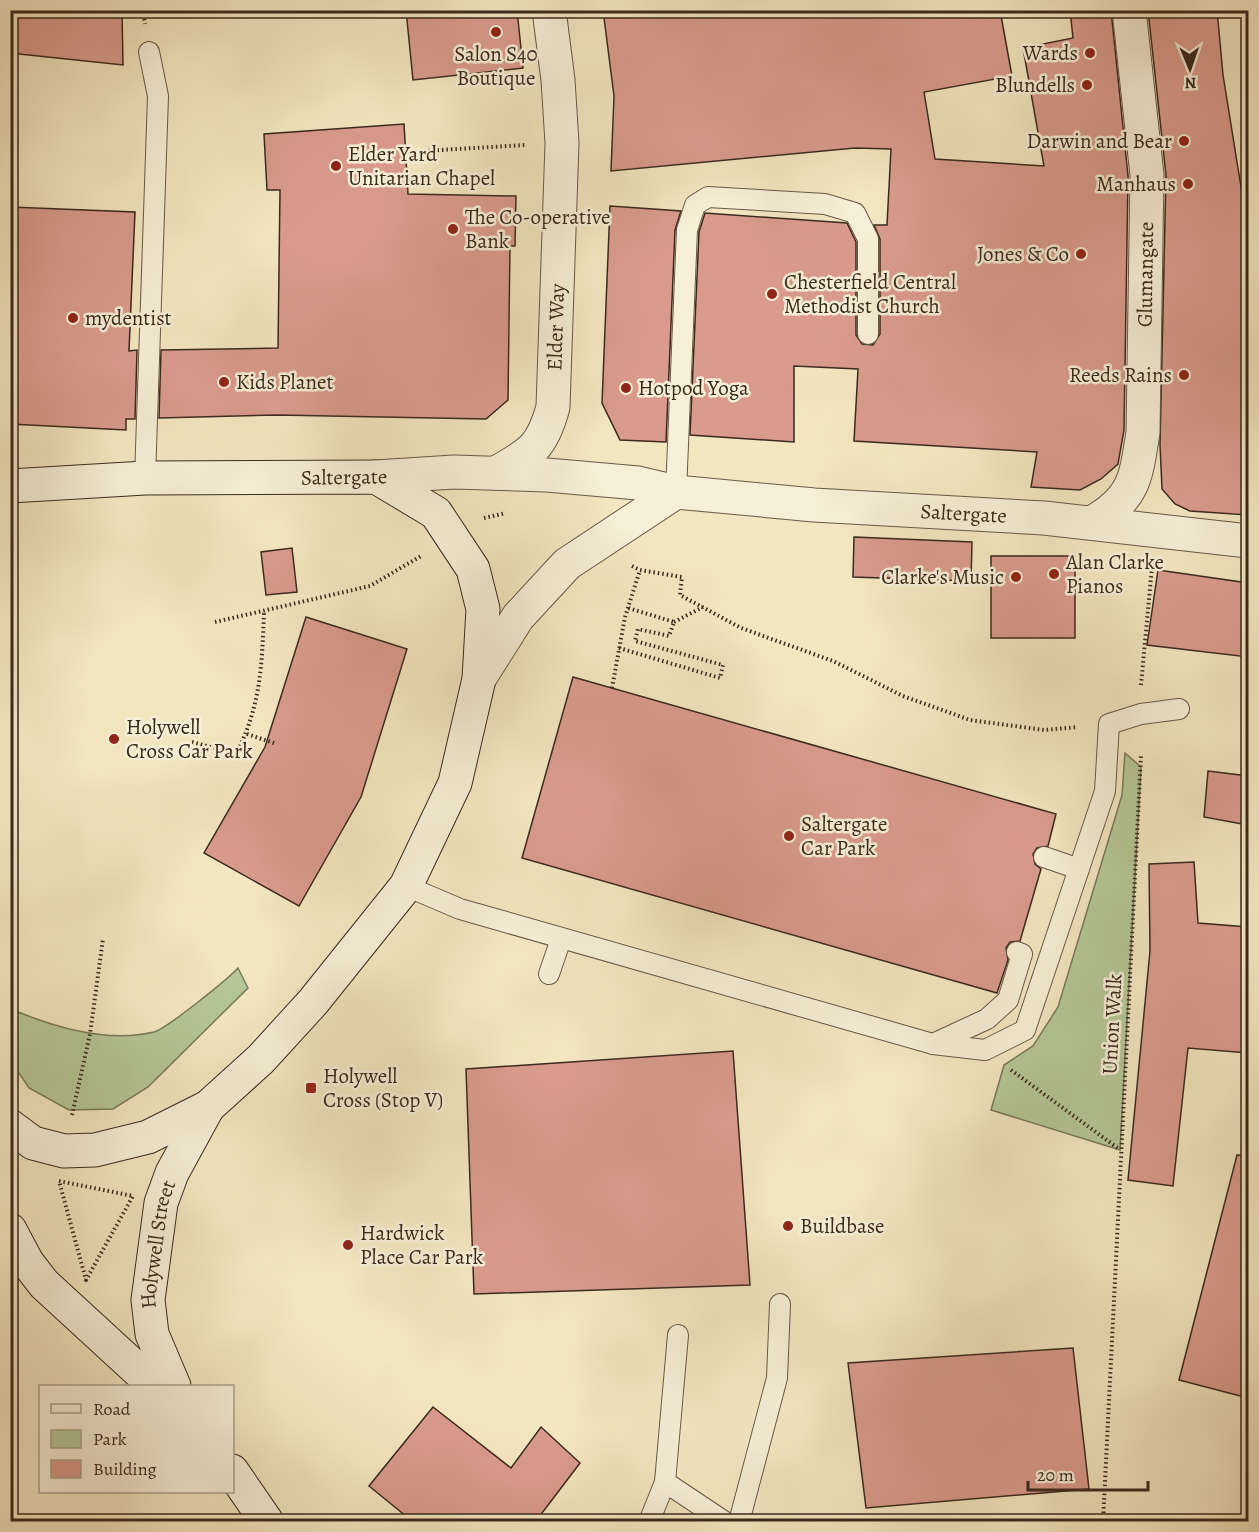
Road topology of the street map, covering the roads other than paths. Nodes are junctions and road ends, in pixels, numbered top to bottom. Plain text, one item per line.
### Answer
1 (549, 10) edge
2 (1129, 10) edge
3 (149, 52) dead end
4 (868, 334) dead end
5 (496, 473) junction
6 (376, 477) junction
7 (145, 478) junction
8 (10, 486) edge
9 (676, 492) junction
10 (1093, 522) junction
11 (1248, 541) edge
12 (479, 679) junction
13 (1179, 709) dead end
14 (1044, 857) dead end
15 (1079, 869) junction
16 (406, 886) junction
17 (561, 939) junction
18 (1017, 952) dead end
19 (549, 974) dead end
20 (933, 1044) junction
21 (208, 1107) junction
22 (10, 1126) edge
23 (10, 1230) edge
24 (780, 1304) dead end
25 (678, 1335) dead end
26 (154, 1385) edge
27 (174, 1385) edge
28 (234, 1474) edge
29 (665, 1482) junction
30 (267, 1521) edge
31 (649, 1521) edge
32 (724, 1521) edge
33 (739, 1521) edge

1 - 5 street, Elder Way
2 - 10 street, Glumangate
3 - 7 lane
4 - 9 lane
5 - 6 street, Saltergate
5 - 9 street, Saltergate
6 - 7 street, Saltergate
6 - 12 street
7 - 8 street, Saltergate
9 - 10 street, Saltergate
9 - 12 street
10 - 11 street, Saltergate
12 - 16 street
13 - 15 lane
14 - 15 lane
15 - 20 lane
16 - 17 lane
16 - 21 street
17 - 19 lane
17 - 20 lane
18 - 20 lane
21 - 22 street
21 - 27 street, Holywell Street
23 - 26 street
24 - 33 lane
25 - 29 lane
28 - 30 street
29 - 31 lane
29 - 32 lane

